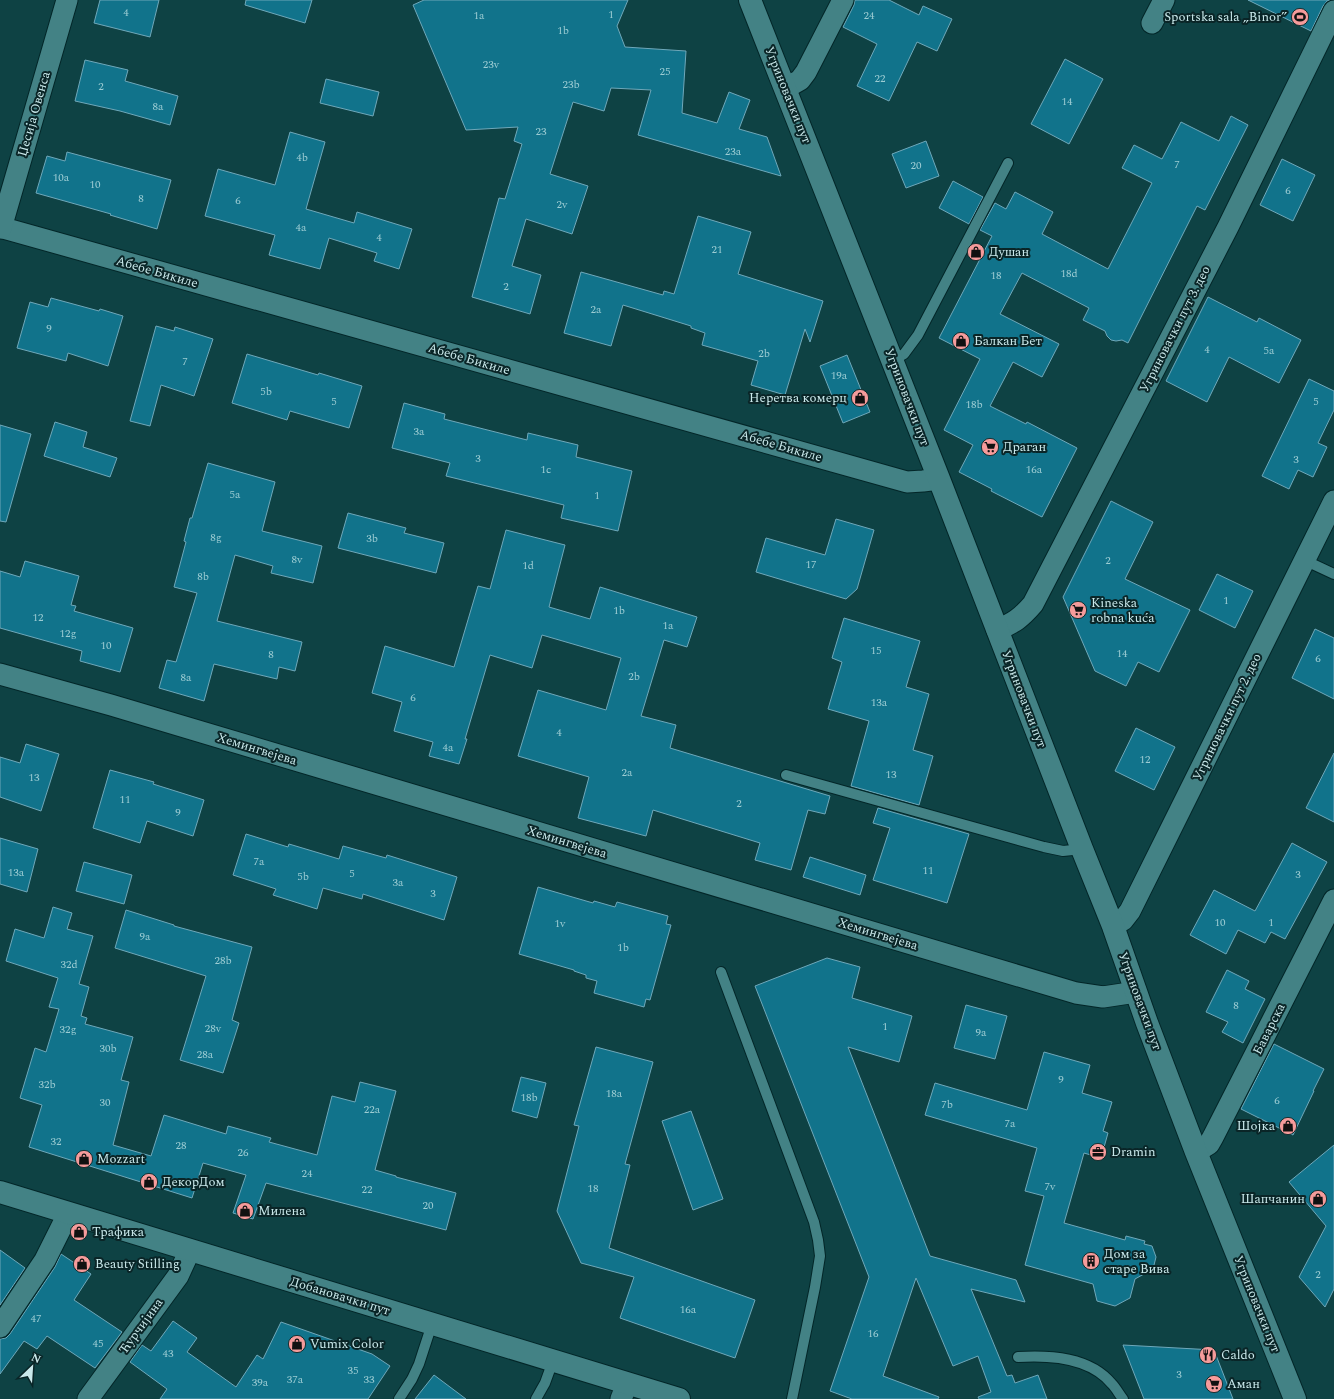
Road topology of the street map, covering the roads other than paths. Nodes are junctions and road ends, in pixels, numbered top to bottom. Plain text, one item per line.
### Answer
1 (67, 0) edge
2 (750, 0) edge
3 (843, 0) edge
4 (1164, 0) edge
5 (1334, 11) edge
6 (1152, 23) dead end
7 (786, 88) junction
8 (1008, 163) dead end
9 (1, 228) edge
10 (893, 360) junction
11 (939, 478) junction
12 (1334, 501) edge
13 (1304, 560) junction
14 (1334, 574) edge
15 (997, 630) junction
16 (0, 674) edge
17 (786, 775) dead end
18 (1082, 849) junction
19 (1334, 900) edge
20 (1113, 926) junction
21 (721, 972) dead end
22 (1136, 992) junction
23 (1196, 1152) junction
24 (0, 1192) edge
25 (68, 1214) junction
26 (190, 1250) junction
27 (432, 1324) junction
28 (0, 1327) edge
29 (1018, 1357) dead end
30 (553, 1361) junction
31 (624, 1391) edge
32 (88, 1399) edge
33 (399, 1399) edge
34 (536, 1399) edge
35 (680, 1399) edge
36 (792, 1399) edge
37 (1123, 1399) edge
38 (1296, 1399) edge

1 - 9 street, Џесија Овенса
2 - 7 street, Угриновачки пут
3 - 7 street
4 - 6 street
5 - 15 street, Угриновачки пут 3. део
7 - 10 street, Угриновачки пут
8 - 10 lane
9 - 11 street, Абебе Бикиле
10 - 11 street, Угриновачки пут
11 - 15 street, Угриновачки пут
12 - 13 street, Угриновачки пут 2. део
13 - 14 lane
13 - 20 street, Угриновачки пут 2. део
15 - 18 street, Угриновачки пут
16 - 22 street, Хемингвејева
17 - 18 lane
18 - 20 street, Угриновачки пут
19 - 23 street, Баварска
20 - 22 street, Угриновачки пут
21 - 36 lane
22 - 23 street, Угриновачки пут
23 - 38 street, Угриновачки пут
24 - 25 street, Добановачки пут
25 - 26 street, Добановачки пут
25 - 28 street
26 - 27 street, Добановачки пут
26 - 32 street, Ћурчијина
27 - 30 street, Добановачки пут
27 - 33 lane
29 - 37 lane
30 - 31 street, Добановачки пут
30 - 34 lane
31 - 35 street, Добановачки пут

